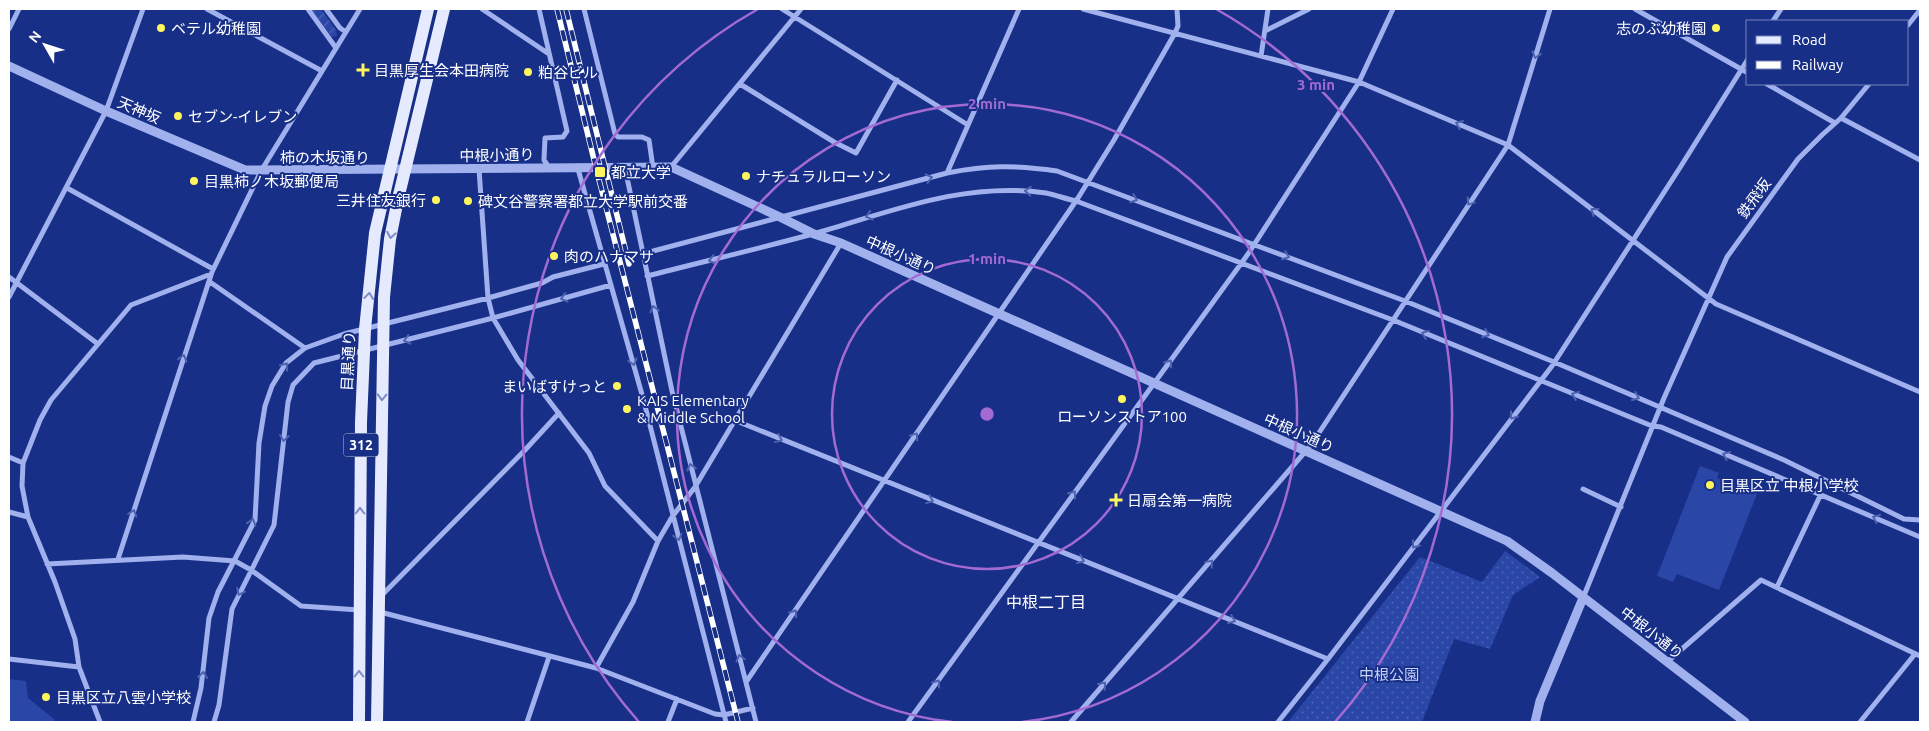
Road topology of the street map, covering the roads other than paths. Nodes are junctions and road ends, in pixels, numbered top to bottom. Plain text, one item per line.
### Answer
1 (19, 9) edge
2 (143, 9) edge
3 (207, 9) edge
4 (308, 9) edge
5 (326, 9) edge
6 (360, 9) edge
7 (428, 9) edge
8 (444, 9) edge
9 (482, 9) edge
10 (539, 9) edge
11 (584, 9) edge
12 (782, 9) edge
13 (801, 9) edge
14 (1019, 9) edge
15 (1083, 9) edge
16 (1177, 9) edge
17 (1268, 9) edge
18 (1309, 9) edge
19 (1393, 9) edge
20 (1550, 9) edge
21 (1635, 9) edge
22 (1781, 9) edge
23 (1920, 10) edge
24 (794, 17) junction
25 (1774, 20) edge
26 (1909, 24) edge
27 (9, 29) edge
28 (1265, 31) junction
29 (346, 32) junction
30 (1175, 33) junction
31 (336, 48) junction
32 (549, 54) junction
33 (1261, 56) junction
34 (1746, 62) edge
35 (9, 66) edge
36 (1741, 69) junction
37 (322, 71) junction
38 (1746, 72) edge
39 (897, 80) junction
40 (1359, 82) junction
41 (740, 84) junction
42 (1769, 85) edge
43 (1868, 85) edge
44 (106, 111) junction
45 (1841, 118) junction
46 (1835, 123) junction
47 (968, 125) junction
48 (1508, 145) junction
49 (1920, 160) edge
50 (625, 168) junction
51 (654, 168) junction
52 (671, 168) junction
53 (550, 169) junction
54 (578, 169) junction
55 (388, 170) junction
56 (404, 170) junction
57 (478, 170) junction
58 (261, 171) junction
59 (947, 173) junction
60 (1088, 183) junction
61 (67, 188) junction
62 (1077, 200) junction
63 (784, 218) junction
64 (814, 234) junction
65 (1633, 240) junction
66 (841, 243) junction
67 (1253, 246) junction
68 (642, 256) junction
69 (1242, 261) junction
70 (604, 264) junction
71 (212, 272) junction
72 (646, 273) junction
73 (9, 277) edge
74 (210, 282) junction
75 (16, 283) junction
76 (610, 283) junction
77 (9, 297) edge
78 (488, 298) junction
79 (1708, 298) junction
80 (1404, 303) junction
81 (1000, 314) junction
82 (493, 318) junction
83 (1394, 319) junction
84 (383, 324) junction
85 (365, 329) junction
86 (98, 344) junction
87 (383, 345) junction
88 (305, 348) junction
89 (365, 350) junction
90 (1553, 364) junction
91 (1542, 379) junction
92 (1154, 383) junction
93 (1920, 392) edge
94 (1659, 409) junction
95 (559, 413) junction
96 (734, 420) junction
97 (1652, 426) junction
98 (1307, 452) junction
99 (9, 457) edge
100 (23, 463) junction
101 (884, 481) junction
102 (696, 487) junction
103 (1583, 489) dead end
104 (1820, 496) junction
105 (1621, 507) junction
106 (1440, 511) junction
107 (9, 512) edge
108 (28, 516) junction
109 (672, 516) junction
110 (1920, 520) edge
111 (1920, 538) edge
112 (658, 541) junction
113 (1038, 543) junction
114 (118, 559) junction
115 (235, 561) junction
116 (47, 564) junction
117 (251, 570) junction
118 (1778, 587) junction
119 (380, 597) junction
120 (1583, 598) junction
121 (1179, 600) junction
122 (360, 610) junction
123 (380, 612) junction
124 (1918, 655) edge
125 (549, 657) junction
126 (9, 659) edge
127 (1328, 659) junction
128 (1667, 662) junction
129 (79, 667) junction
130 (596, 668) junction
131 (746, 682) junction
132 (677, 699) junction
133 (753, 708) junction
134 (724, 715) junction
135 (100, 722) edge
136 (193, 722) edge
137 (214, 722) edge
138 (359, 722) edge
139 (377, 722) edge
140 (527, 722) edge
141 (668, 722) edge
142 (726, 722) edge
143 (756, 722) edge
144 (908, 722) edge
145 (1072, 722) edge
146 (1278, 722) edge
147 (1535, 722) edge
148 (1746, 722) edge
149 (1860, 722) edge

1 - 27 street
2 - 44 street
3 - 37 street
4 - 31 street
5 - 29 street
6 - 29 street
7 - 55 main road, 目黒通り / 312
8 - 56 main road, 312
9 - 32 street
10 - 32 street
11 - 51 street
12 - 24 street
13 - 24 street
14 - 47 street
15 - 30 street
16 - 30 street
17 - 28 street
18 - 28 street
19 - 40 street
20 -> 48 street
21 - 36 street
22 - 25 street
23 - 26 street
24 - 39 street
24 - 41 street
28 - 33 street
29 - 31 street
30 - 33 street
30 - 60 street
31 - 37 street
32 - 53 street
33 - 40 street
34 - 36 street
35 - 44 street, 天神坂
36 - 38 street
36 - 65 street
37 - 58 street
39 - 41 street
39 - 47 street
48 -> 40 street
40 - 67 street
41 - 52 street
42 - 46 street
43 - 45 street, 鉄飛坂
44 - 58 street, 天神坂
44 - 61 street
45 - 46 street, 鉄飛坂
45 - 49 street
46 - 79 street, 鉄飛坂
47 - 59 street
65 -> 48 street
48 -> 80 street
50 - 51 street, 中根小通り
50 - 54 street, 中根小通り
50 - 68 street
51 - 52 street, 中根小通り
52 - 63 street, 中根小通り
53 - 54 street, 中根小通り
53 - 57 street, 中根小通り
54 - 70 street
55 - 56 street, 中根小通り
55 - 58 street, 柿の木坂通り
85 -> 55 main road, 目黒通り / 312
56 - 57 street, 中根小通り
56 -> 84 main road, 312
57 - 78 street
58 - 71 street
59 - 60 street
63 -> 59 street
60 - 62 street
60 -> 67 street
61 - 71 street
61 - 75 street
62 -> 64 street
62 - 69 street
62 - 81 street
63 - 64 street, 中根小通り
63 - 68 street
64 - 66 street, 中根小通り
64 -> 72 street
65 - 79 street
65 - 90 street
66 - 81 street, 中根小通り
66 - 96 street
67 - 69 street
67 -> 80 street
68 - 72 street
69 - 83 street
92 -> 69 street
70 - 76 street
70 - 78 street
71 - 74 street
71 - 86 street
102 -> 72 street
73 - 75 street
74 - 88 street
114 -> 74 street
75 - 77 street
75 - 86 street
76 -> 82 street
76 -> 109 street
78 - 82 street
78 - 84 street
79 - 93 street
79 - 94 street, 鉄飛坂
80 - 83 street
80 -> 90 street
81 - 92 street, 中根小通り
101 -> 81 street
82 -> 87 street
82 - 95 street
91 -> 83 street
83 - 98 street
84 - 85 street
84 - 87 main road, 312
85 - 88 street
85 - 89 main road, 目黒通り / 312
86 - 100 street
87 - 89 street
87 -> 119 main road, 312
115 -> 88 street
89 -> 117 street
122 -> 89 main road, 目黒通り / 312
90 - 91 street
90 -> 94 street
97 -> 91 street
91 -> 106 street
92 - 98 street, 中根小通り
113 -> 92 street
94 - 97 street, 鉄飛坂
94 - 110 street
95 - 112 street
95 - 119 street
96 -> 101 street
96 - 102 street
104 -> 97 street
97 - 105 street, 鉄飛坂
98 - 106 street, 中根小通り
121 -> 98 street
99 - 100 street
100 - 108 street
101 -> 113 street
131 -> 101 street
102 - 109 street
131 -> 102 street
103 - 105 street
111 -> 104 street
104 - 118 street
105 - 120 street, 鉄飛坂
106 - 120 street, 中根小通り
106 -> 127 street
107 - 108 street
108 - 116 street
109 - 112 street
109 -> 134 street
112 - 130 street
113 -> 121 street
144 -> 113 street
114 - 115 street
114 - 116 street
115 - 117 street
136 -> 115 street
116 - 129 street
117 - 122 street
117 -> 137 street
118 - 124 street
118 - 128 street
119 - 123 main road, 312
120 - 128 street, 中根小通り
120 - 147 street
121 -> 127 street
145 -> 121 street
138 -> 122 main road, 目黒通り / 312
123 - 125 street
123 - 139 main road, 312
124 - 149 street
125 - 130 street
125 - 140 street
126 - 129 street
127 - 146 street
128 - 148 street, 中根小通り
129 - 135 street
130 - 132 street
131 - 133 street
132 - 134 street
132 - 141 street
133 - 134 street
133 - 143 street
134 - 142 street

